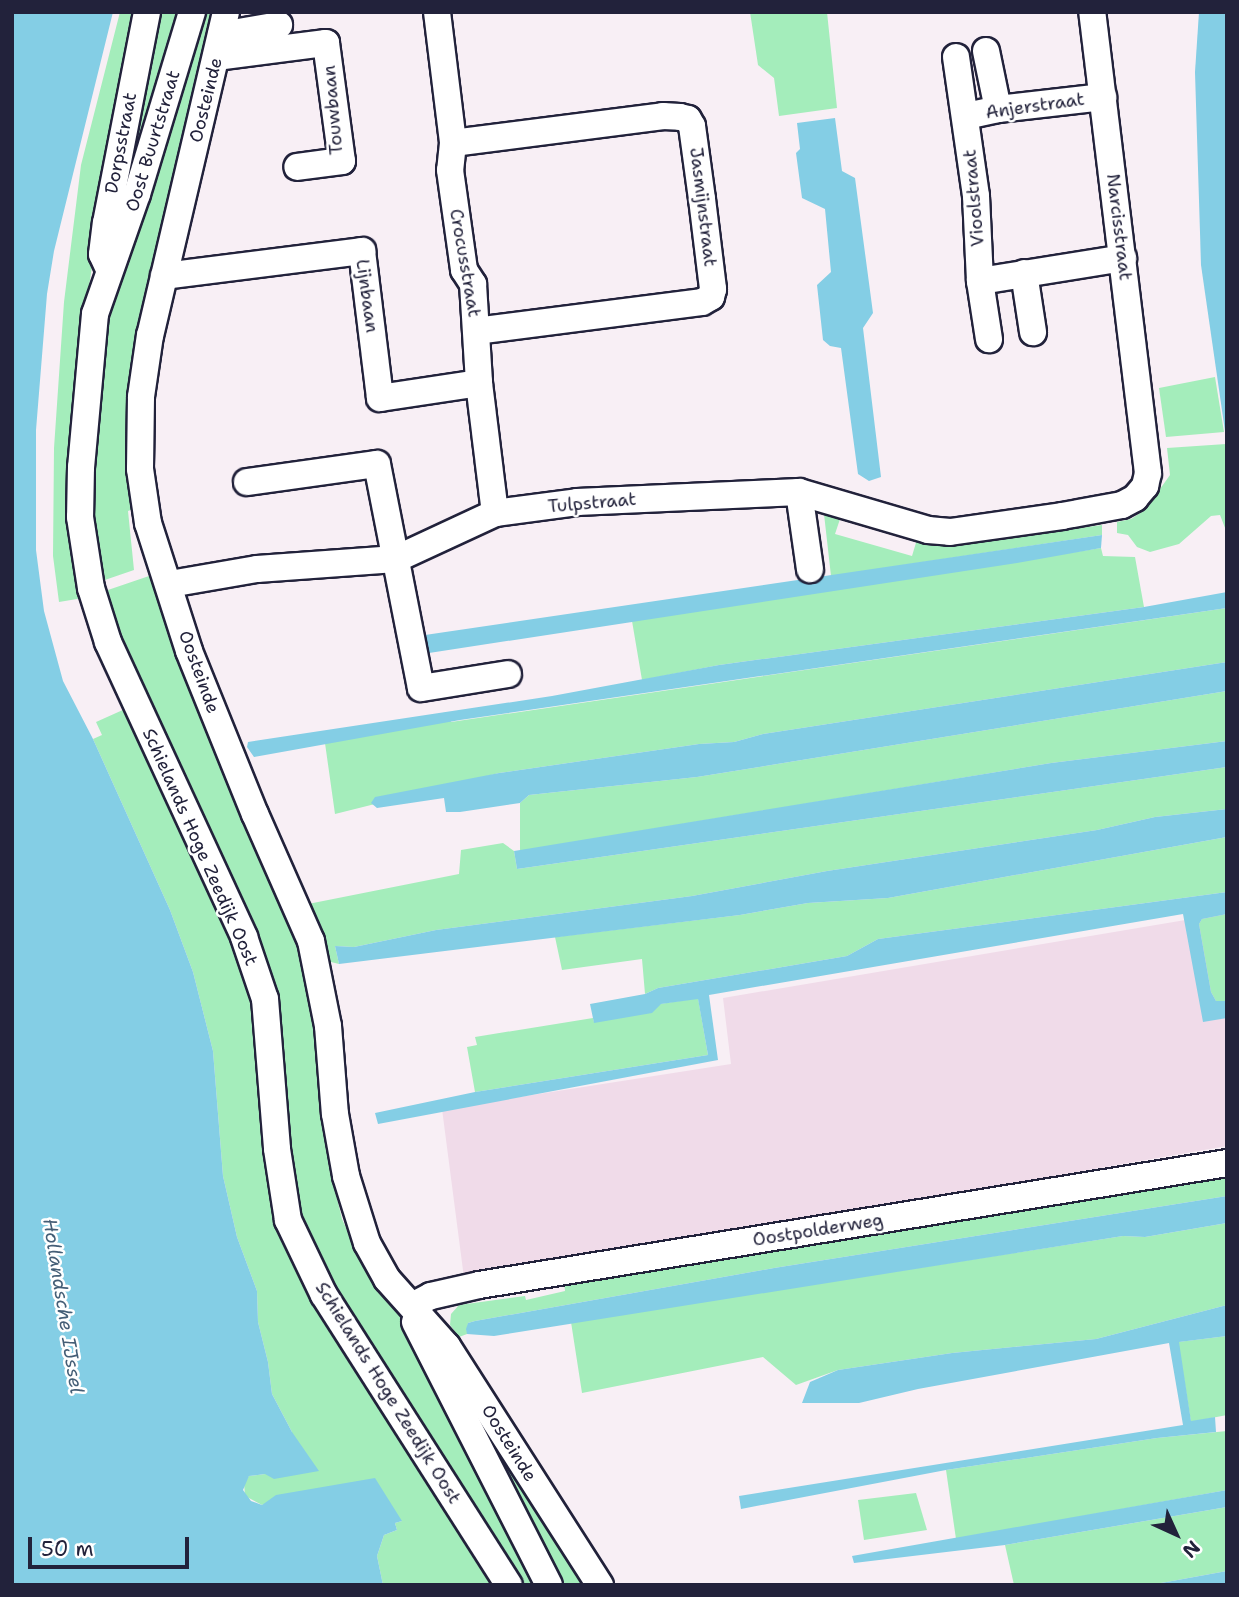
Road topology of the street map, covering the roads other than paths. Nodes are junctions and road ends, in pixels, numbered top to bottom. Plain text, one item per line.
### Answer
1 (147, 12) edge
2 (192, 12) edge
3 (437, 12) edge
4 (1092, 12) edge
5 (279, 25) dead end
6 (221, 35) edge
7 (986, 51) dead end
8 (956, 57) dead end
9 (1103, 97) junction
10 (998, 109) junction
11 (966, 116) junction
12 (453, 143) junction
13 (297, 167) dead end
14 (1123, 258) junction
15 (112, 269) junction
16 (1024, 274) junction
17 (164, 276) junction
18 (980, 281) junction
19 (477, 331) junction
20 (1033, 332) dead end
21 (989, 339) dead end
22 (478, 383) junction
23 (1144, 441) joint
24 (247, 482) dead end
25 (799, 492) junction
26 (495, 513) junction
27 (396, 559) junction
28 (810, 569) dead end
29 (170, 584) junction
30 (508, 674) dead end
31 (1227, 1163) edge
32 (412, 1306) junction
33 (509, 1585) edge
34 (549, 1585) edge
35 (600, 1585) edge

1 - 15 street, Dorpsstraat
2 - 15 street, Oost Buurtstraat
3 - 12 street, Crocusstraat
4 - 9 street, Narcisstraat
5 - 6 street
6 - 13 street, Touwbaan
6 - 17 street, Oosteinde
7 - 10 street
8 - 11 street, Vioolstraat
9 - 10 street, Anjerstraat
9 - 14 street, Narcisstraat
10 - 11 street, Anjerstraat
11 - 18 street, Vioolstraat
12 - 19 street, Crocusstraat
12 - 19 street, Jasmijnstraat
14 - 16 street
14 - 23 street, Narcisstraat
15 - 33 street, Schielands Hoge Zeedijk Oost
16 - 18 street
16 - 20 street
17 - 22 street, Lijnbaan
17 - 29 street, Oosteinde
18 - 21 street, Vioolstraat
19 - 22 street, Crocusstraat
22 - 26 street, Crocusstraat
23 - 25 street, Tulpstraat
24 - 27 street
25 - 26 street, Tulpstraat
25 - 28 street
26 - 27 street, Tulpstraat
27 - 29 street, Tulpstraat
27 - 30 street
29 - 32 street, Oosteinde
31 - 32 street, Oostpolderweg
32 - 34 street, Oosteinde
32 - 35 street, Oosteinde

